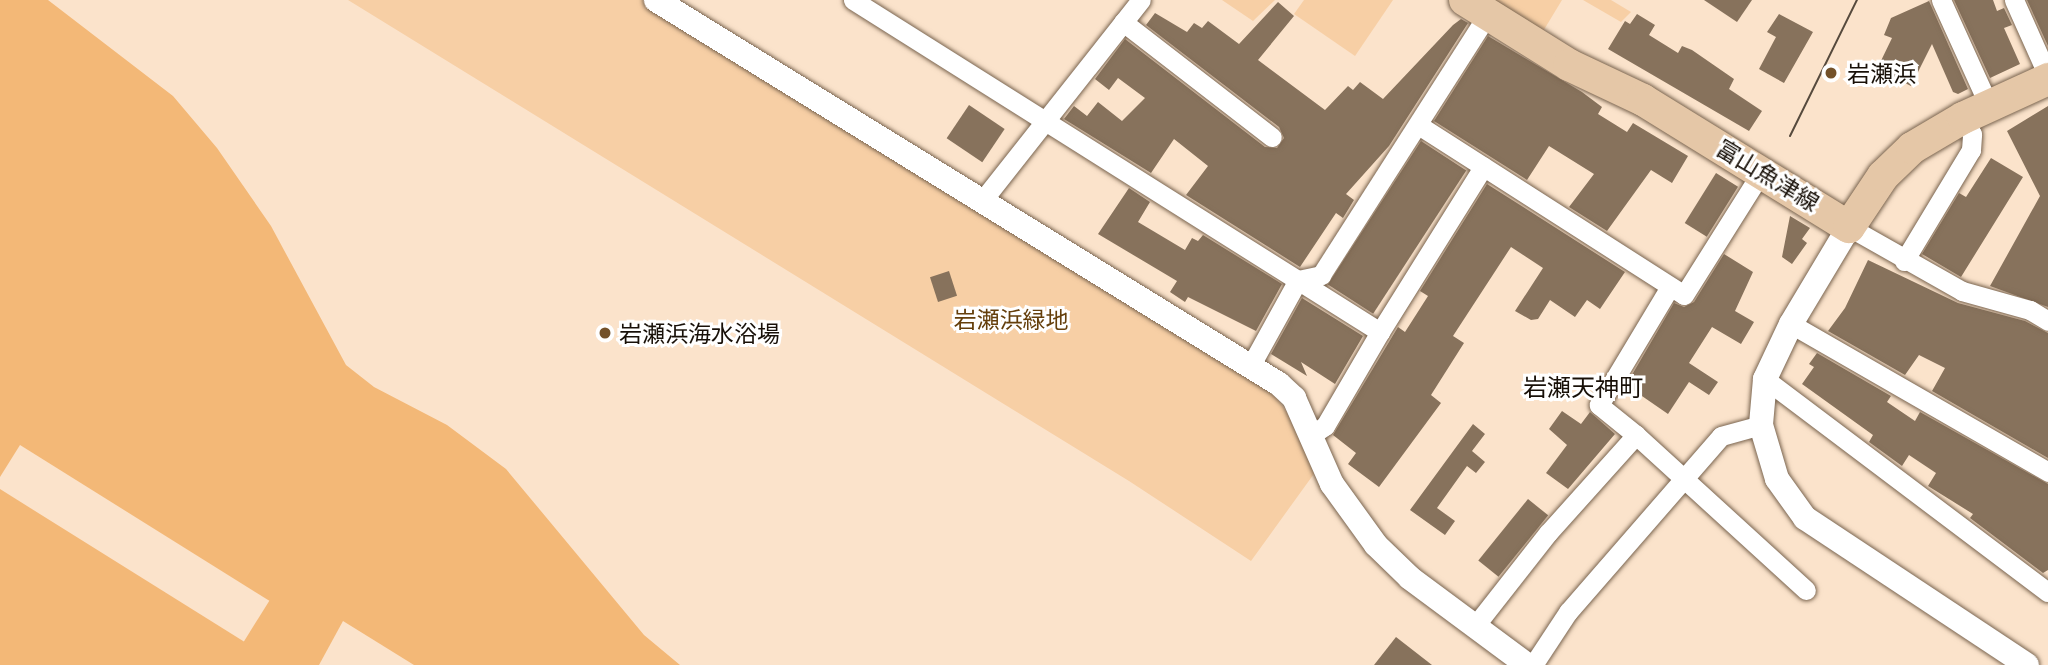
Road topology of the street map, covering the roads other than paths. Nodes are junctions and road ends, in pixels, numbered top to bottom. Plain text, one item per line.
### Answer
1 (656, 0) edge
2 (853, 0) edge
3 (1141, 0) edge
4 (1941, 0) edge
5 (2014, 0) edge
6 (1476, 7) edge
7 (1124, 22) junction
8 (2048, 77) edge
9 (1976, 112) junction
10 (1043, 122) junction
11 (1420, 125) junction
12 (1272, 137) dead end
13 (1483, 167) junction
14 (1762, 171) junction
15 (982, 201) junction
16 (1850, 227) junction
17 (1904, 261) junction
18 (1298, 280) junction
19 (1670, 287) junction
20 (2048, 321) edge
21 (1791, 324) junction
22 (1380, 332) junction
23 (1251, 365) junction
24 (1765, 379) junction
25 (1761, 425) junction
26 (1636, 435) junction
27 (1310, 436) junction
28 (2048, 472) edge
29 (1683, 479) junction
30 (1806, 590) dead end
31 (2048, 592) edge
32 (1475, 626) junction
33 (1530, 665) edge
34 (2027, 665) edge

1 - 15 street
2 - 10 street
3 - 7 street
4 - 9 street
5 - 8 street
6 - 11 street
6 - 14 main road, 富山魚津線
7 - 10 street
7 - 12 street
8 - 9 main road
9 - 16 main road
9 - 17 street
10 - 15 street
10 - 18 street
11 - 13 street
11 - 18 street
13 - 19 street
13 - 22 street
14 - 16 main road, 富山魚津線
14 - 19 street
15 - 23 street
16 - 17 street
16 - 21 street
17 - 20 street
18 - 22 street
18 - 23 street
19 - 26 street
21 - 24 street
21 - 28 street
22 - 27 street
23 - 27 street
24 - 25 street
24 - 31 street
25 - 29 street
25 - 34 street
26 - 29 street
26 - 32 street
27 - 32 street
29 - 30 street
29 - 33 street
32 - 33 street

